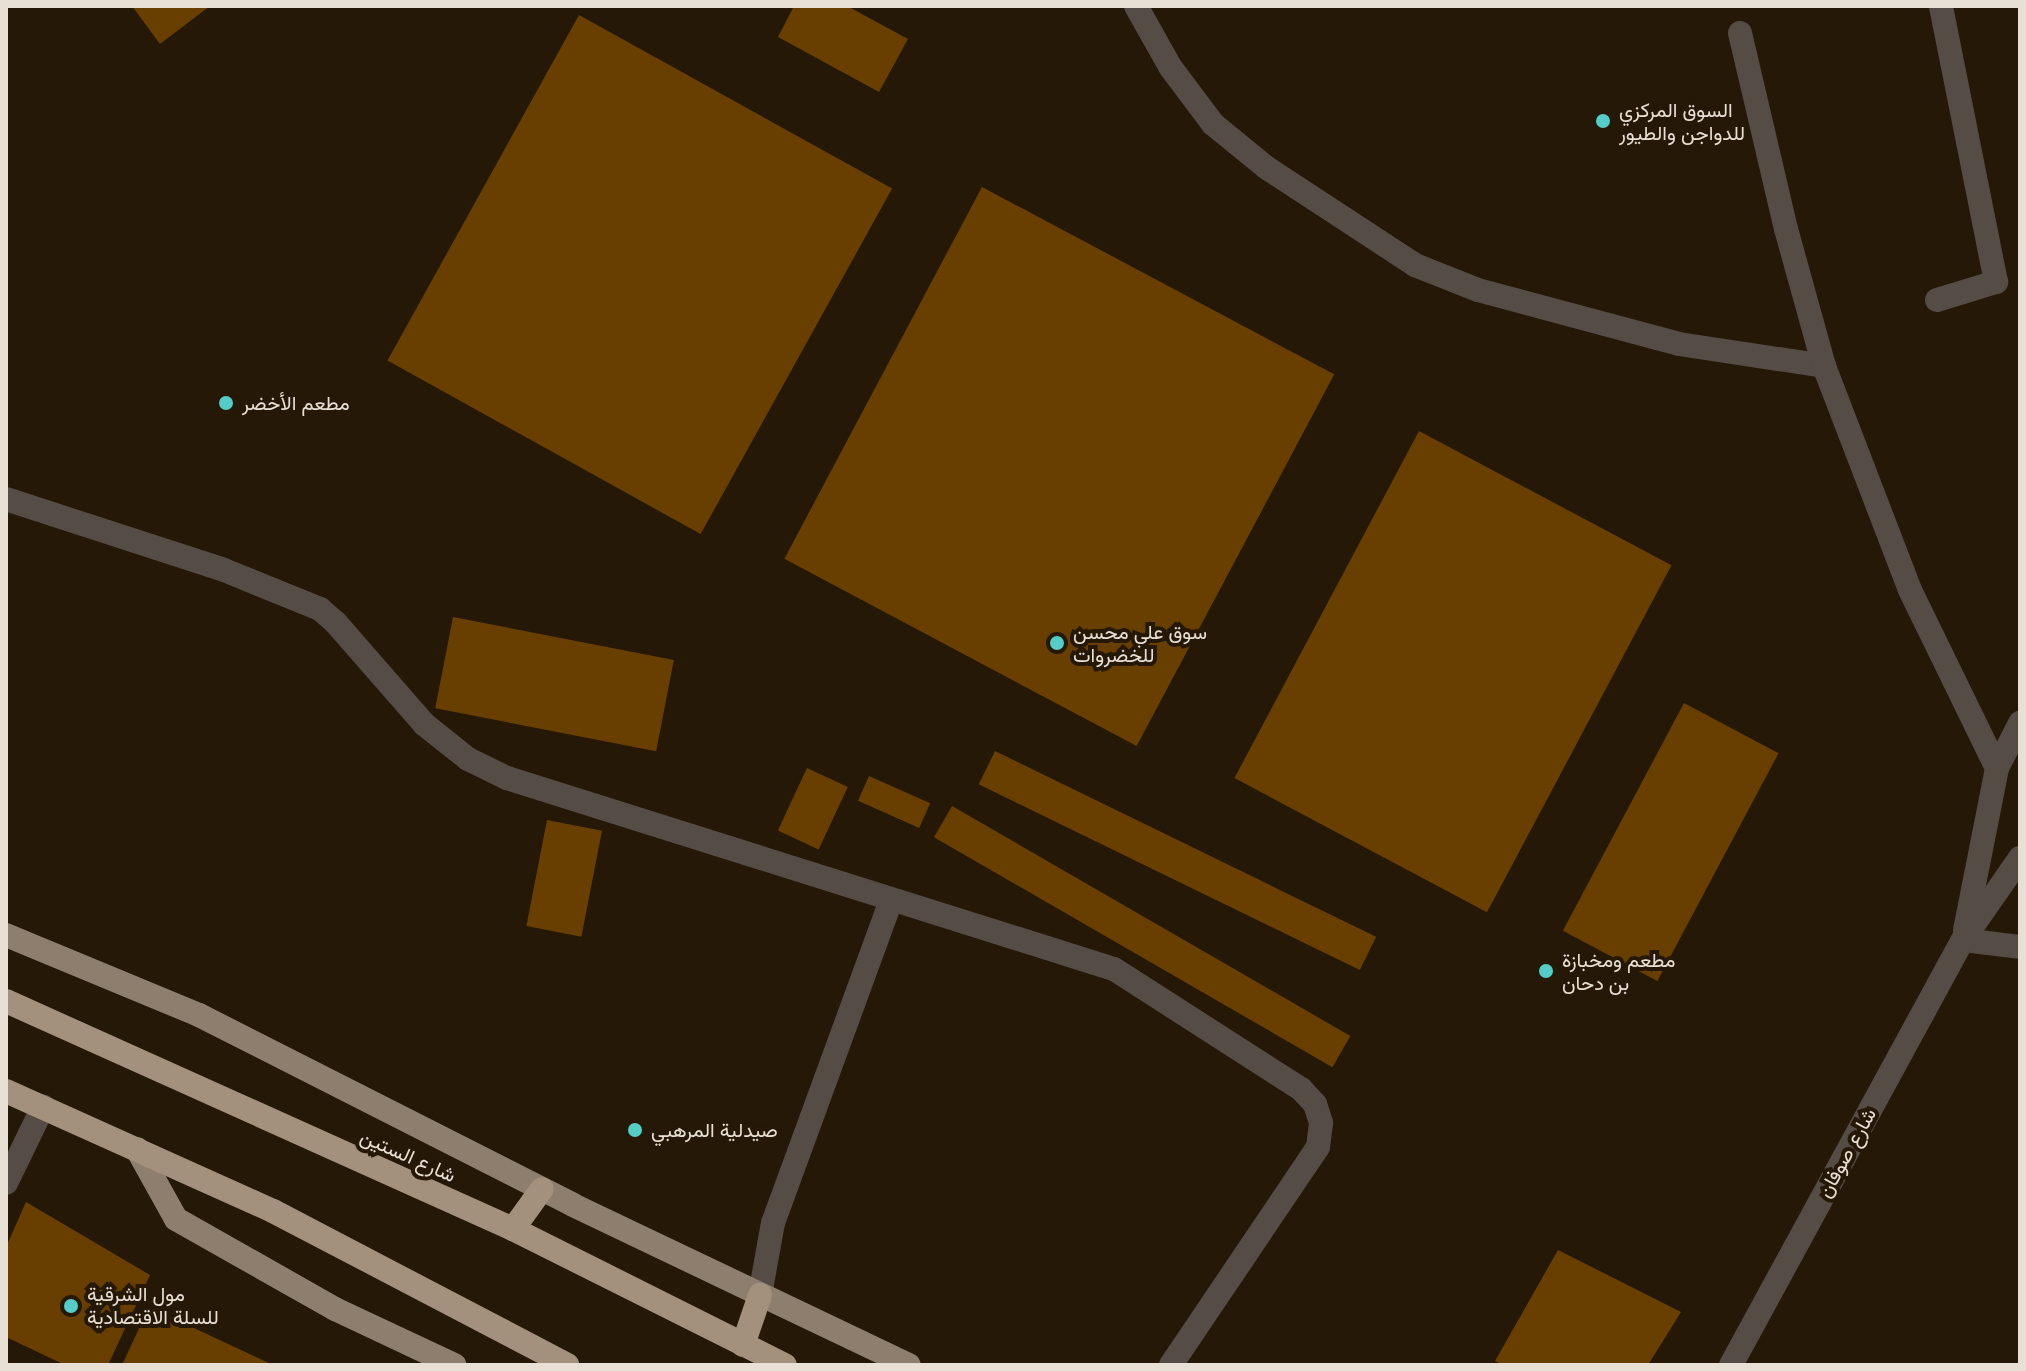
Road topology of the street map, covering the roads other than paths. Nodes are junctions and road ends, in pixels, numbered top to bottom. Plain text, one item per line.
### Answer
1 (1136, 6) edge
2 (1941, 6) edge
3 (1740, 33) dead end
4 (1937, 300) dead end
5 (1824, 366) junction
6 (6, 499) edge
7 (2020, 723) edge
8 (1997, 768) junction
9 (2020, 858) edge
10 (891, 900) junction
11 (6, 935) edge
12 (1963, 940) junction
13 (2020, 947) edge
14 (6, 1001) edge
15 (6, 1091) edge
16 (43, 1107) junction
17 (137, 1149) junction
18 (6, 1183) edge
19 (542, 1189) junction
20 (513, 1229) junction
21 (760, 1295) junction
22 (743, 1345) junction
23 (454, 1365) edge
24 (567, 1365) edge
25 (785, 1365) edge
26 (909, 1365) edge
27 (1171, 1365) edge
28 (1731, 1365) edge

1 - 5 street
2 - 4 street
3 - 5 street
5 - 8 street
6 - 10 street
7 - 8 street, شارع صوفان
8 - 12 street, شارع صوفان
9 - 12 street, شارع صوفان
10 - 21 street
10 - 27 street
11 - 19 main road
12 - 13 street
12 - 28 street, شارع صوفان
14 - 20 highway, شارع الستين
15 - 16 highway
16 - 17 highway
16 - 18 street
17 - 23 main road
17 - 24 highway
19 - 20 highway
19 - 21 main road
20 - 22 highway, شارع الستين
21 - 22 highway
21 - 26 main road
22 - 25 highway, شارع الستين

